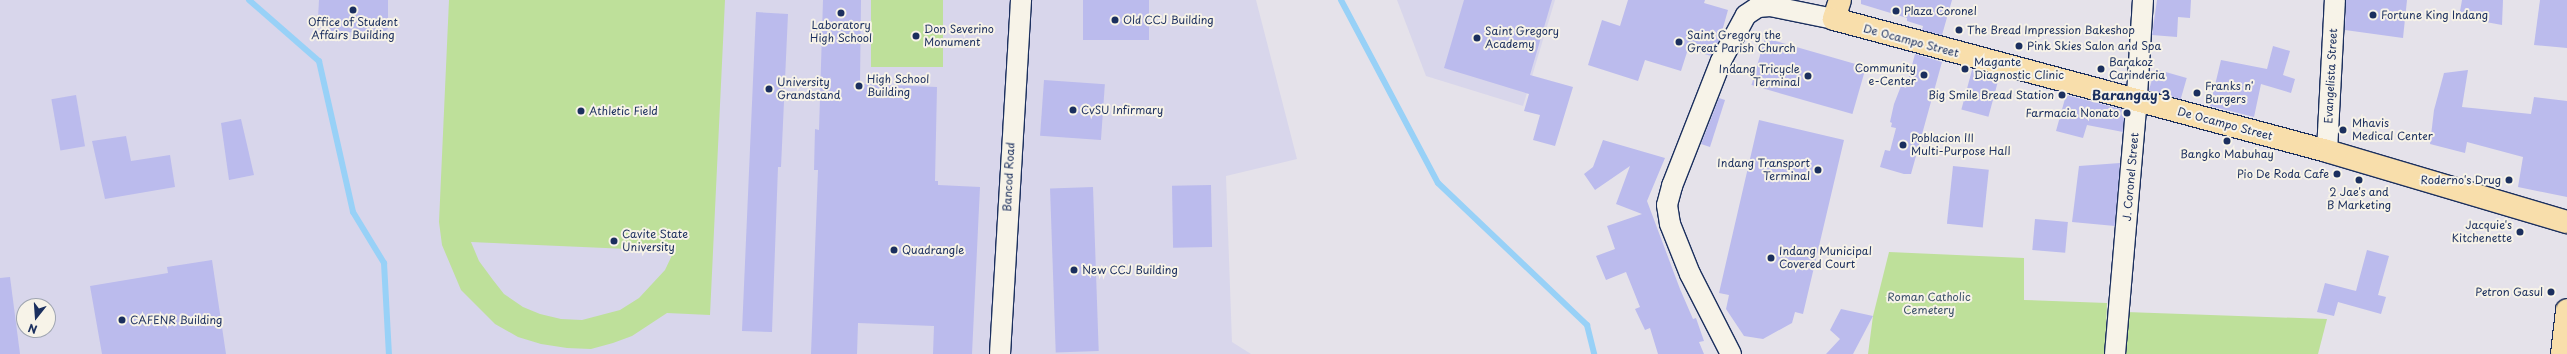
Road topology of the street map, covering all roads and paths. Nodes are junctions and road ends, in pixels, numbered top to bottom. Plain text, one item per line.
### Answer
1 (1021, 0) edge
2 (2143, 0) edge
3 (2335, 0) edge
4 (1837, 10) edge
5 (2137, 100) junction
6 (2327, 152) junction
7 (2567, 222) edge
8 (2567, 310) edge
9 (1000, 354) edge
10 (1731, 354) edge
11 (2116, 354) edge
12 (2562, 354) edge

1 - 9 street, Bancod Road
2 - 5 street, J. Coronel Street
3 - 6 street, Evangelista Street
4 - 5 main road, De Ocampo Street
4 - 10 street
5 - 6 main road, De Ocampo Street
5 - 11 street, J. Coronel Street
6 - 7 main road, De Ocampo Street
8 - 12 main road

